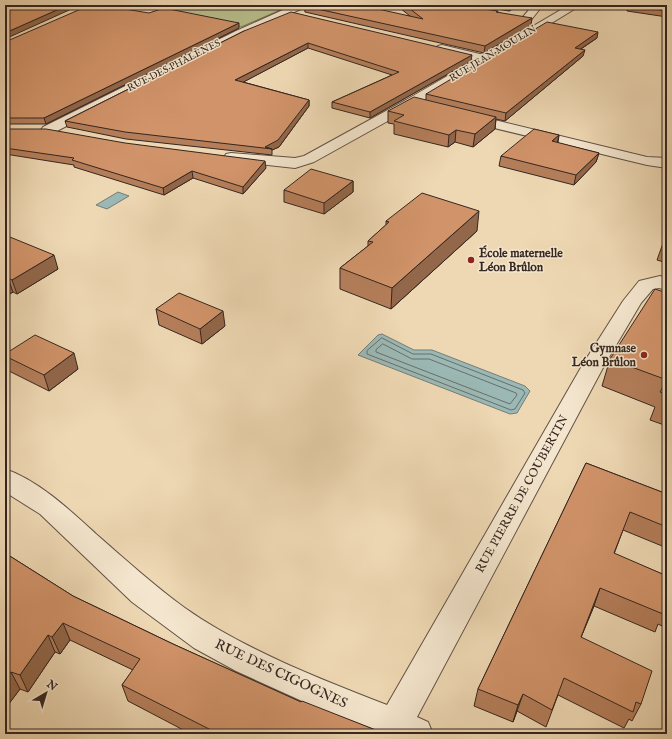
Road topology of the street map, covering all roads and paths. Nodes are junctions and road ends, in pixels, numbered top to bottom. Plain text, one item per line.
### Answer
1 (302, 5) edge
2 (538, 5) edge
3 (576, 5) edge
4 (285, 12) junction
5 (307, 17) edge
6 (547, 22) junction
7 (431, 46) edge
8 (486, 58) junction
9 (411, 103) junction
10 (433, 109) edge
11 (456, 114) edge
12 (67, 135) edge
13 (218, 155) edge
14 (667, 162) edge
15 (667, 284) edge
16 (5, 479) edge
17 (405, 730) edge

1 - 4 street, RUE DES PHALÈNES
2 - 6 street
3 - 6 street, RUE JEAN MOULIN
4 - 5 street
4 - 12 street, RUE DES PHALÈNES
6 - 8 street, RUE JEAN MOULIN
7 - 8 street
8 - 9 street, RUE JEAN MOULIN
9 - 10 street
9 - 13 street, RUE JEAN MOULIN
11 - 14 street
15 - 17 street, RUE PIERRE DE COUBERTIN
16 - 17 street, RUE DES CIGOGNES

